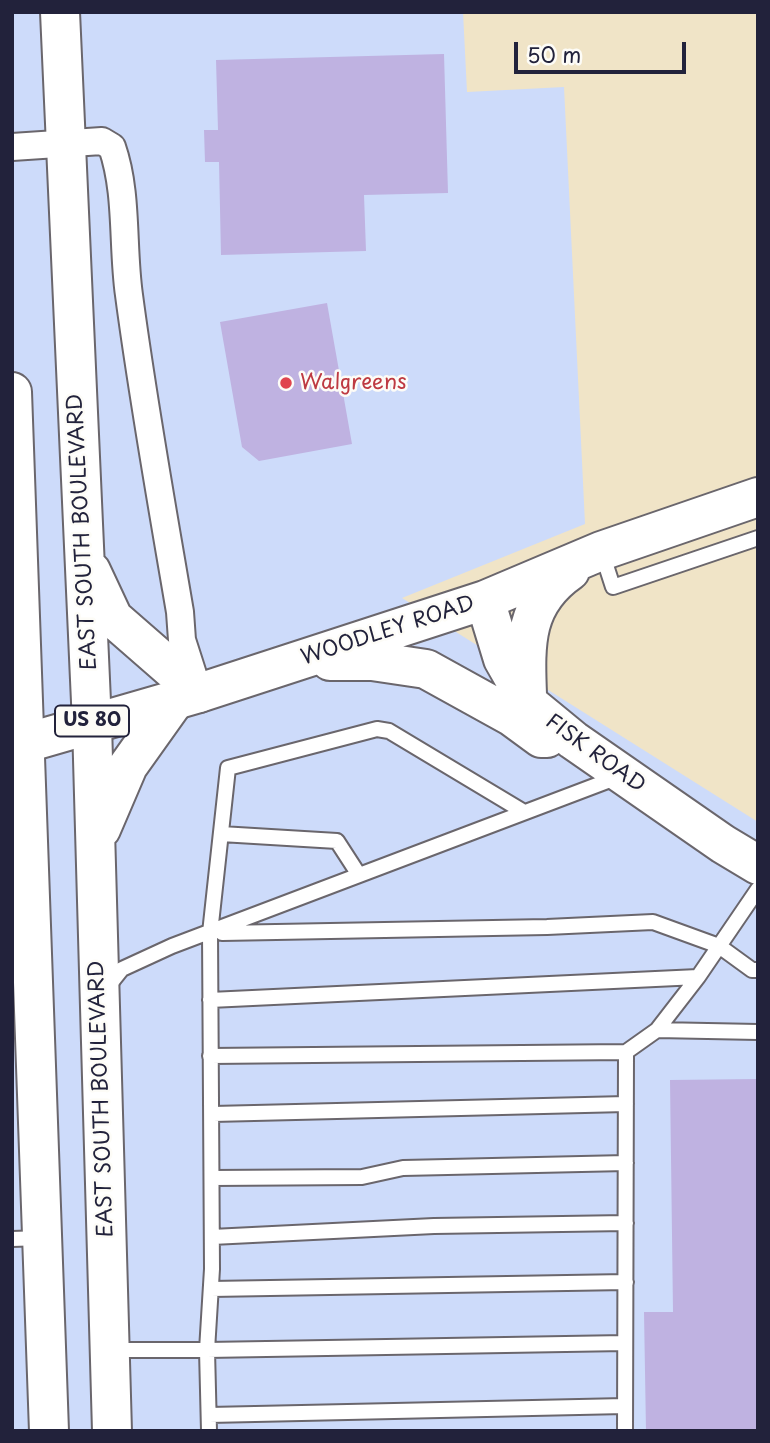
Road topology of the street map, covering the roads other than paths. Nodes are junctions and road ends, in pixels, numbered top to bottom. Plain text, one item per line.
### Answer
1 (60, 12) edge
2 (64, 144) junction
3 (12, 147) edge
4 (12, 392) edge
5 (758, 497) edge
6 (758, 538) edge
7 (83, 553) junction
8 (598, 553) junction
9 (485, 600) junction
10 (16, 614) edge
11 (296, 662) junction
12 (187, 696) junction
13 (528, 703) junction
14 (92, 724) junction
15 (572, 740) junction
16 (18, 745) edge
17 (622, 775) junction
18 (524, 812) junction
19 (221, 834) junction
20 (95, 844) junction
21 (21, 864) edge
22 (758, 865) edge
23 (359, 875) junction
24 (758, 889) edge
25 (210, 933) junction
26 (719, 946) junction
27 (758, 970) edge
28 (698, 977) junction
29 (99, 997) junction
30 (210, 1000) junction
31 (657, 1030) junction
32 (758, 1032) edge
33 (626, 1052) junction
34 (210, 1056) junction
35 (626, 1104) junction
36 (213, 1114) junction
37 (626, 1163) junction
38 (212, 1178) junction
39 (626, 1223) junction
40 (212, 1237) junction
41 (28, 1238) edge
42 (626, 1282) junction
43 (211, 1289) junction
44 (625, 1343) junction
45 (109, 1350) junction
46 (207, 1350) junction
47 (625, 1406) junction
48 (209, 1415) junction
49 (49, 1431) edge
50 (112, 1431) edge
51 (209, 1431) edge
52 (625, 1431) edge

1 - 2 main road, EAST SOUTH BOULEVARD / US 80
2 - 3 street
2 - 7 main road, EAST SOUTH BOULEVARD / US 80
2 - 12 street
4 - 10 main road
5 - 8 main road, WOODLEY ROAD
6 - 8 lane
7 - 12 main road
7 - 14 main road, EAST SOUTH BOULEVARD / US 80
8 - 9 main road, WOODLEY ROAD
8 - 13 main road
9 - 11 main road, WOODLEY ROAD
9 - 13 main road, FISK ROAD
10 - 16 main road
11 - 12 main road, WOODLEY ROAD
11 - 15 main road
12 - 14 main road, WOODLEY ROAD
12 - 20 main road
13 - 15 main road, FISK ROAD
14 - 16 main road, WOODLEY ROAD
14 - 20 main road, EAST SOUTH BOULEVARD / US 80
15 - 17 main road, FISK ROAD
16 - 21 main road
17 - 18 lane
17 - 22 main road, FISK ROAD
18 - 19 lane
18 - 23 lane
19 - 23 lane
19 - 25 lane
20 - 29 main road, EAST SOUTH BOULEVARD / US 80
21 - 41 main road
23 - 25 lane
24 - 26 lane
25 - 26 lane
25 - 29 lane
25 - 30 lane
26 - 27 lane
26 - 28 lane
28 - 30 lane
28 - 31 lane
29 - 45 main road, EAST SOUTH BOULEVARD / US 80
30 - 34 lane
31 - 32 lane
31 - 33 lane
33 - 34 lane
33 - 35 lane
34 - 36 lane
35 - 36 lane
35 - 37 lane
36 - 38 lane
37 - 38 lane
37 - 39 lane
38 - 40 lane
39 - 40 lane
39 - 42 lane
40 - 43 lane
41 - 49 main road
42 - 43 lane
42 - 44 lane
43 - 46 lane
44 - 46 lane
44 - 47 lane
45 - 46 lane
45 - 50 main road, EAST SOUTH BOULEVARD / US 80
46 - 48 lane
47 - 48 lane
47 - 52 lane
48 - 51 lane

